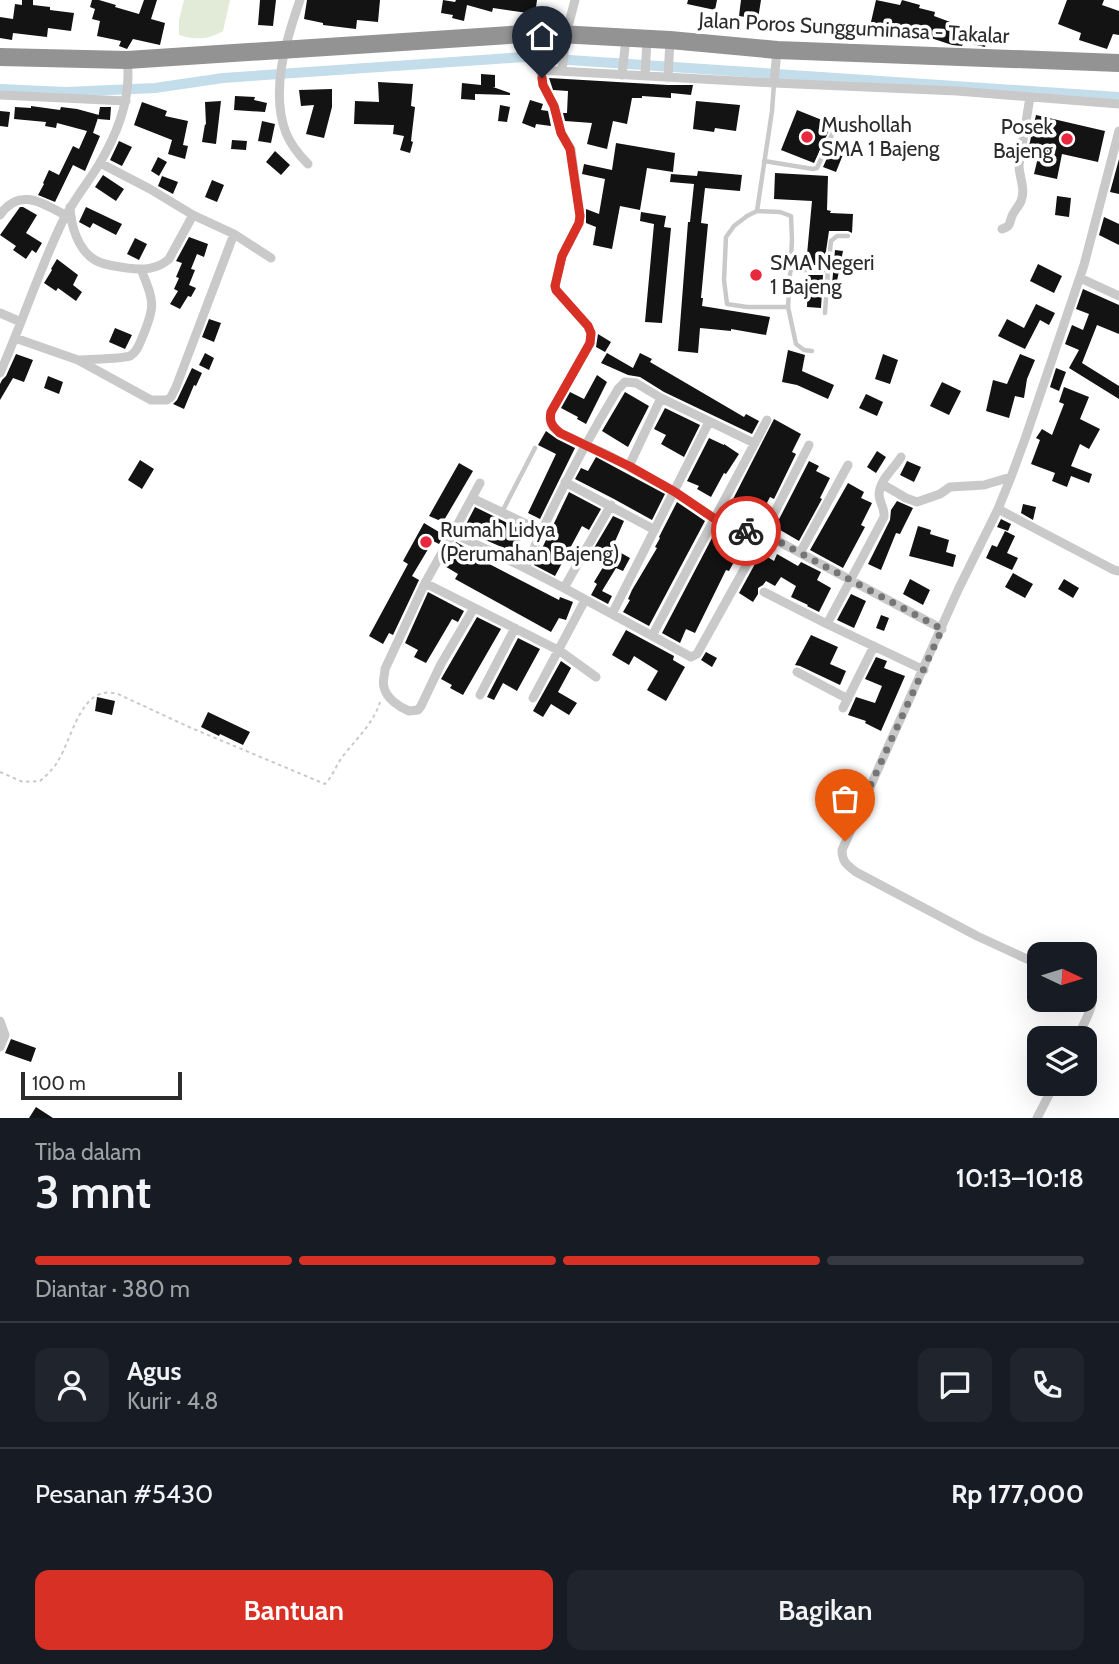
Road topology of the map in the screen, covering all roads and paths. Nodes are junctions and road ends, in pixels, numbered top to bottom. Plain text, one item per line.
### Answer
1 (300, 0) edge
2 (575, 0) edge
3 (541, 38) junction
4 (565, 41) junction
5 (625, 45) junction
6 (647, 45) junction
7 (670, 46) junction
8 (283, 54) junction
9 (777, 55) junction
10 (0, 57) edge
11 (1119, 63) edge
12 (128, 65) junction
13 (540, 68) junction
14 (562, 68) junction
15 (622, 73) junction
16 (645, 74) junction
17 (668, 75) junction
18 (774, 82) junction
19 (0, 95) edge
20 (1030, 97) junction
21 (127, 98) junction
22 (1119, 104) edge
23 (835, 128) dead end
24 (1119, 131) edge
25 (764, 161) junction
26 (100, 163) junction
27 (307, 164) dead end
28 (70, 206) junction
29 (757, 211) junction
30 (0, 215) edge
31 (65, 215) junction
32 (193, 215) junction
33 (1002, 229) dead end
34 (234, 234) junction
35 (848, 236) dead end
36 (271, 258) dead end
37 (141, 270) junction
38 (790, 270) junction
39 (828, 270) junction
40 (1080, 278) junction
41 (1119, 296) edge
42 (789, 307) junction
43 (0, 313) edge
44 (825, 313) dead end
45 (21, 322) junction
46 (15, 338) junction
47 (812, 351) dead end
48 (4, 355) edge
49 (78, 360) junction
50 (0, 373) edge
51 (661, 398) junction
52 (767, 420) dead end
53 (709, 422) junction
54 (754, 443) junction
55 (585, 444) junction
56 (809, 445) dead end
57 (535, 448) dead end
58 (901, 457) dead end
59 (848, 465) dead end
60 (629, 466) junction
61 (1011, 477) junction
62 (565, 482) junction
63 (480, 483) dead end
64 (882, 484) junction
65 (675, 492) junction
66 (472, 498) junction
67 (611, 505) junction
68 (998, 509) junction
69 (502, 513) junction
70 (715, 519) junction
71 (655, 530) junction
72 (541, 531) junction
73 (453, 533) junction
74 (762, 537) junction
75 (800, 553) junction
76 (525, 569) junction
77 (1119, 571) edge
78 (850, 579) junction
79 (425, 583) junction
80 (564, 588) junction
81 (764, 592) dead end
82 (585, 600) junction
83 (474, 608) junction
84 (612, 614) junction
85 (827, 624) junction
86 (515, 628) junction
87 (942, 629) junction
88 (652, 636) junction
89 (874, 646) junction
90 (560, 651) junction
91 (924, 670) junction
92 (797, 672) dead end
93 (596, 677) dead end
94 (384, 690) junction
95 (480, 695) dead end
96 (533, 698) dead end
97 (848, 699) junction
98 (843, 708) dead end
99 (0, 772) edge
100 (1027, 959) edge
101 (0, 1021) edge
102 (0, 1047) edge
103 (1048, 1096) edge
104 (1037, 1118) edge

1 - 8 street
2 - 4 street
3 - 4 highway, Jalan Poros Sungguminasa - Takalar
3 - 8 highway, Jalan Poros Sungguminasa - Takalar
3 - 13 street
4 - 5 highway, Jalan Poros Sungguminasa - Takalar
4 - 14 street
5 - 6 highway, Jalan Poros Sungguminasa - Takalar
5 - 15 street
6 - 7 highway, Jalan Poros Sungguminasa - Takalar
6 - 16 street
7 - 9 highway, Jalan Poros Sungguminasa - Takalar
7 - 17 street
8 - 12 highway, Jalan Poros Sungguminasa - Takalar
8 - 27 street
9 - 11 highway, Jalan Poros Sungguminasa - Takalar
9 - 18 street
10 - 12 highway, Jalan Poros Sungguminasa - Takalar
12 - 21 street
13 - 14 street
13 - 55 street
14 - 15 street
15 - 16 street
16 - 17 street
17 - 18 street
18 - 20 street
18 - 25 lane
19 - 21 street
20 - 22 street
20 - 33 street
21 - 26 street
23 - 25 lane
24 - 40 street
25 - 29 lane
26 - 28 street
26 - 32 street
28 - 31 street
28 - 37 street
29 - 38 lane
29 - 42 lane
30 - 31 street
31 - 45 street
32 - 34 street
32 - 37 street
34 - 36 street
34 - 49 street
35 - 39 lane
37 - 49 street
38 - 39 lane
38 - 42 lane
39 - 44 lane
40 - 41 street
40 - 61 street
42 - 47 lane
43 - 45 street
45 - 46 street
46 - 48 street
46 - 49 street
48 - 50 street
51 - 53 street
51 - 55 street
51 - 60 street
52 - 54 street
53 - 54 street
53 - 65 street
54 - 70 street
55 - 60 street
55 - 62 street
56 - 74 street
57 - 69 lane
58 - 64 street
59 - 75 street
60 - 65 street
61 - 64 street
61 - 68 street
62 - 67 street
62 - 72 street
63 - 66 street
64 - 78 street
65 - 70 street
65 - 71 street
66 - 69 street
66 - 73 street
67 - 71 street
67 - 80 street
68 - 77 street
68 - 87 street
69 - 72 street
70 - 74 street
70 - 88 street
71 - 84 street
72 - 76 street
73 - 76 street
73 - 79 street
74 - 75 street
74 - 88 street
75 - 78 street
76 - 80 street
78 - 85 street
78 - 87 street
79 - 83 street
79 - 94 street
80 - 82 street
81 - 85 street
82 - 84 street
82 - 90 street
83 - 86 street
83 - 94 street
84 - 88 street
85 - 89 street
86 - 90 street
86 - 95 street
87 - 91 street
89 - 91 street
89 - 97 street
90 - 93 street
90 - 96 street
91 - 100 street
92 - 97 street
94 - 99 path
97 - 98 street
101 - 102 street
103 - 104 street

